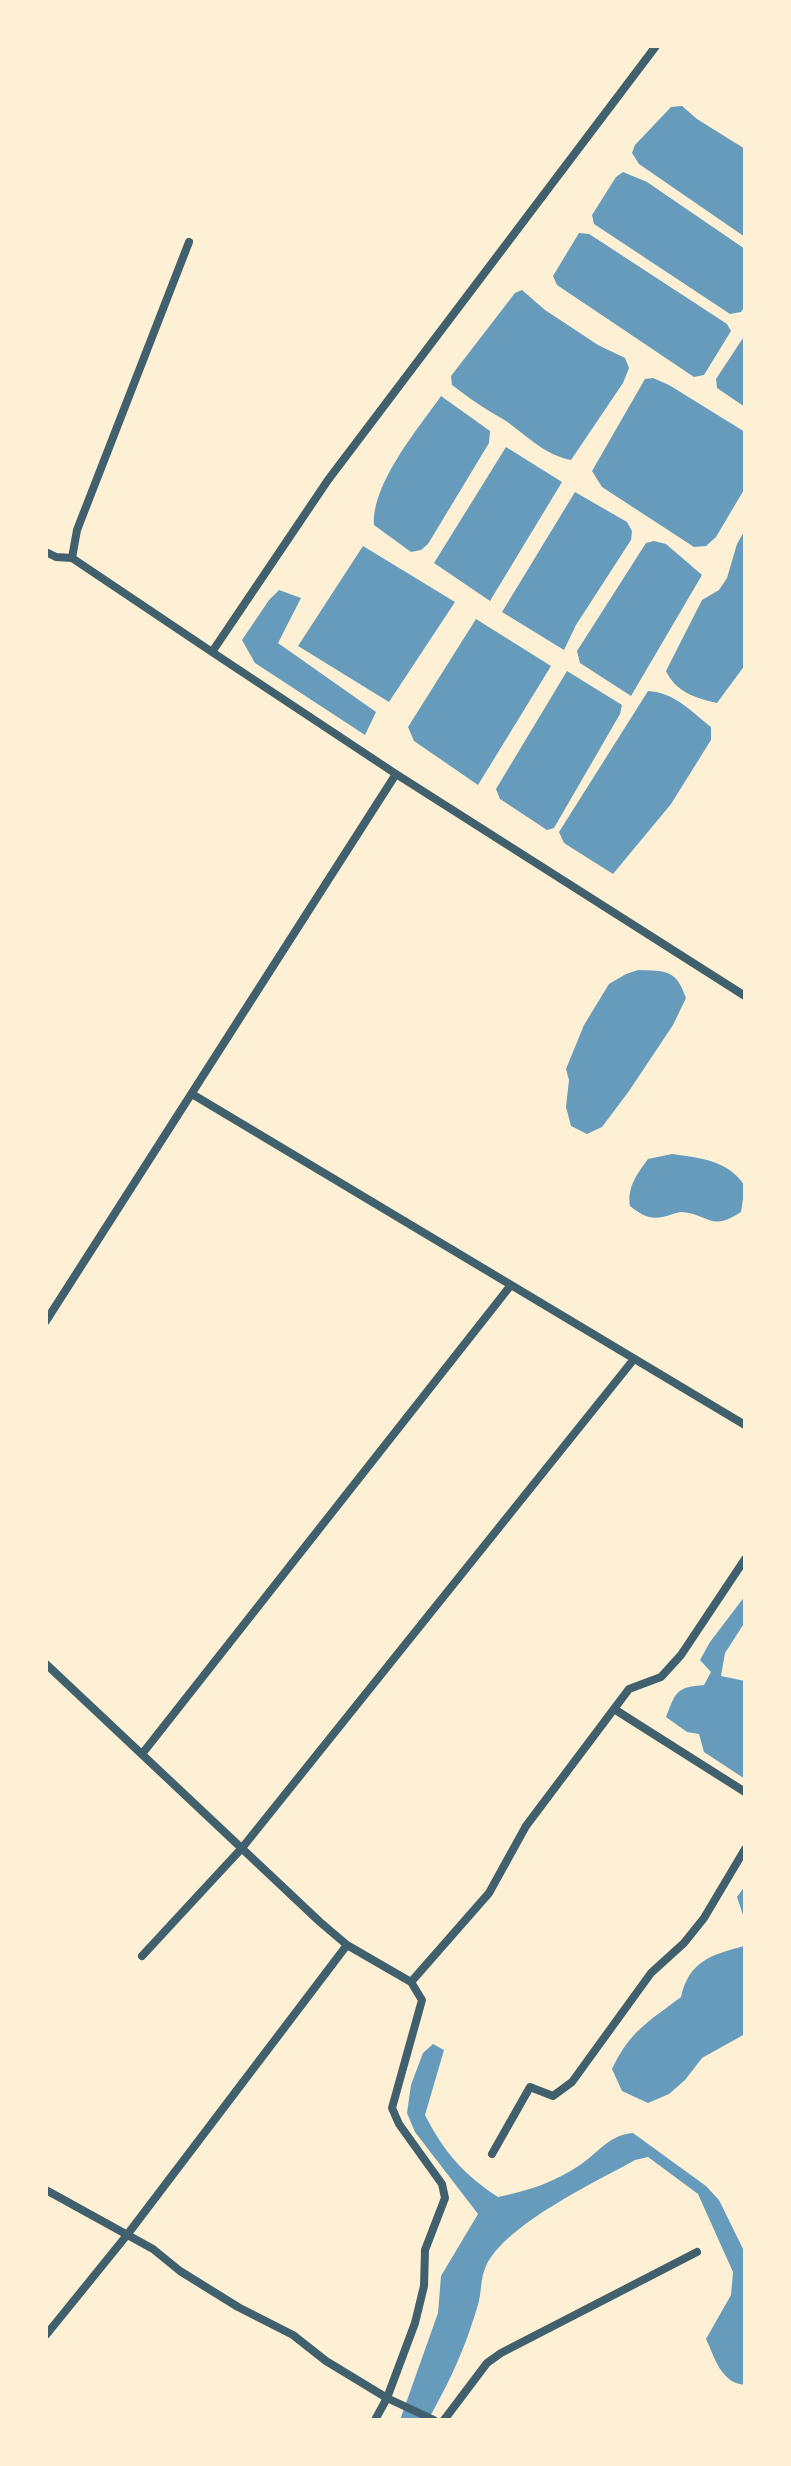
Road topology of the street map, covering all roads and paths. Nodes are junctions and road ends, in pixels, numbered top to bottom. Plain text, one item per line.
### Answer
1 (656, 46) edge
2 (189, 242) dead end
3 (46, 552) edge
4 (72, 558) junction
5 (208, 650) junction
6 (396, 774) junction
7 (745, 996) edge
8 (192, 1094) junction
9 (511, 1285) junction
10 (46, 1321) edge
11 (634, 1359) junction
12 (745, 1425) edge
13 (745, 1559) edge
14 (46, 1664) edge
15 (614, 1709) junction
16 (142, 1754) junction
17 (745, 1792) edge
18 (242, 1848) junction
19 (745, 1849) edge
20 (347, 1945) junction
21 (142, 1956) dead end
22 (411, 1982) junction
23 (492, 2154) dead end
24 (46, 2190) edge
25 (127, 2235) junction
26 (697, 2252) dead end
27 (46, 2335) edge
28 (387, 2398) junction
29 (433, 2419) edge
30 (375, 2420) edge
31 (444, 2420) edge

1 - 5 street
2 - 4 street
3 - 4 street
4 - 5 street
5 - 6 street
6 - 7 street
6 - 8 street
8 - 9 street
8 - 10 street
9 - 11 street
9 - 16 street
11 - 12 street
11 - 18 street
13 - 15 street
14 - 16 street
15 - 17 street
15 - 22 street
16 - 18 street
18 - 20 street
18 - 21 street
19 - 23 street
20 - 22 street
20 - 25 street
22 - 28 street
24 - 25 street
25 - 27 street
25 - 28 street
26 - 31 street
28 - 29 street
28 - 30 street

